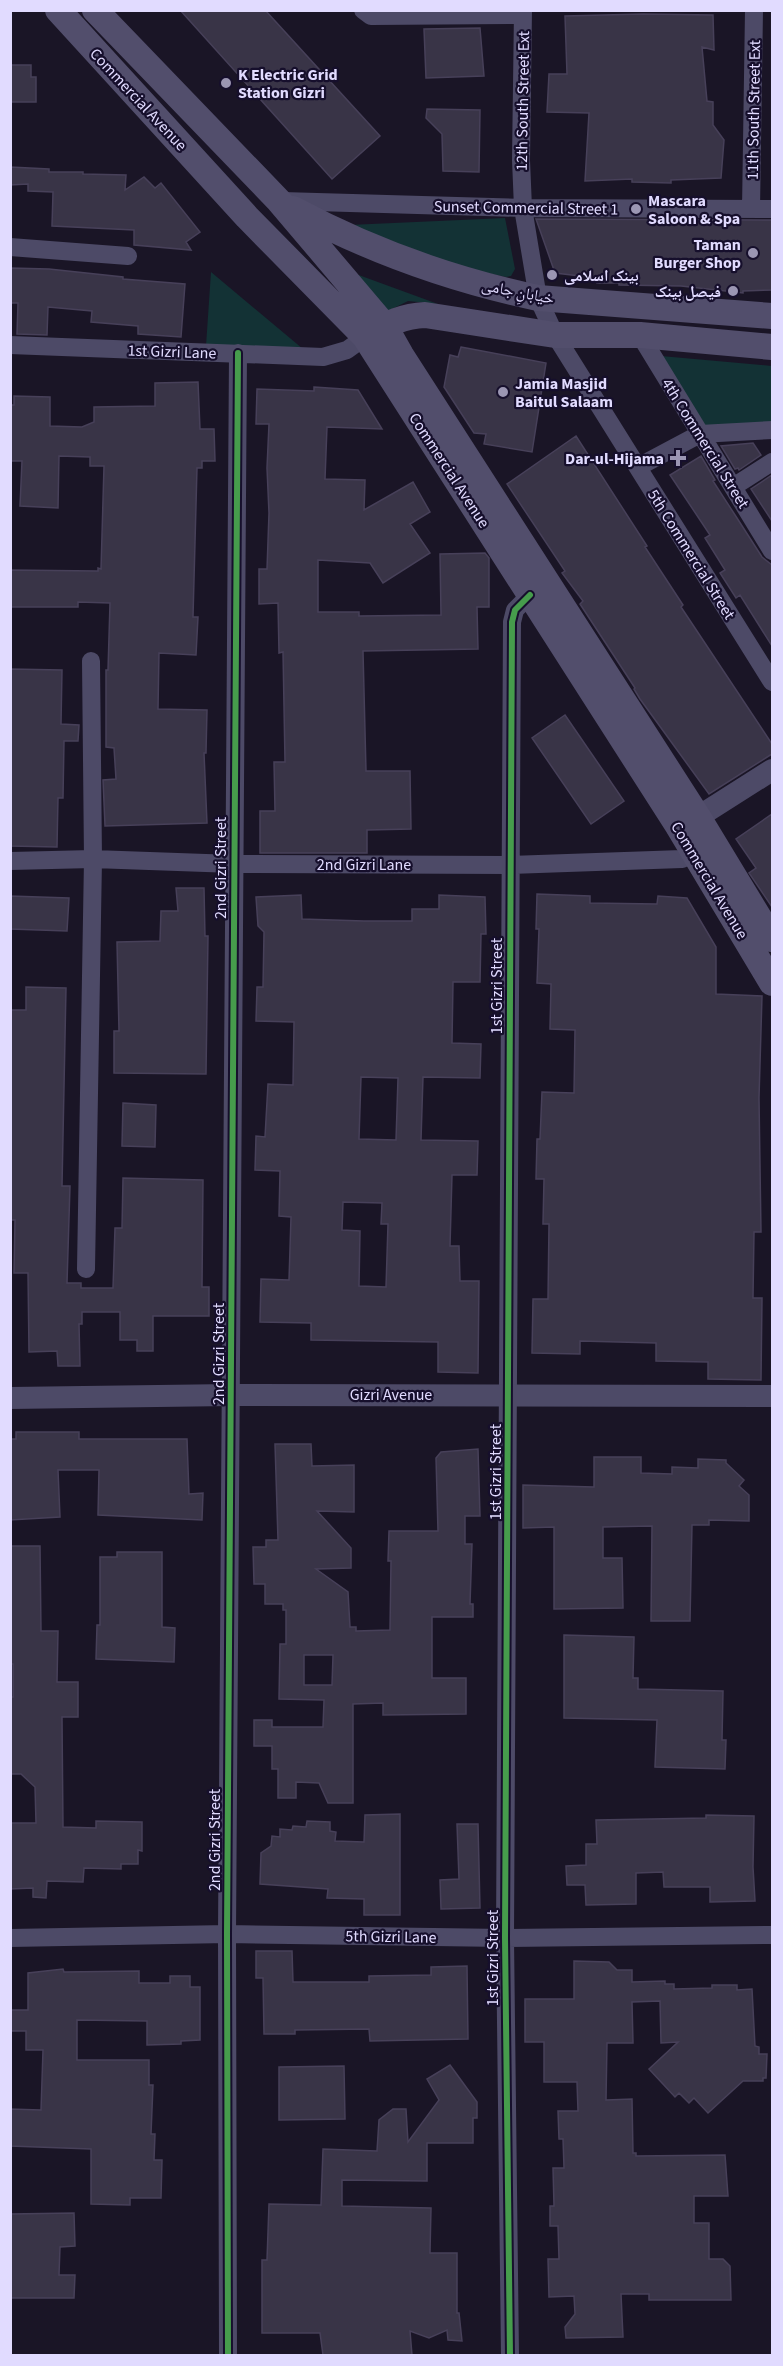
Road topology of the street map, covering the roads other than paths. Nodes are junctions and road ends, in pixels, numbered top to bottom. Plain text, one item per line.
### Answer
1 (58, 10) edge
2 (95, 10) edge
3 (363, 10) edge
4 (754, 10) edge
5 (523, 13) edge
6 (279, 201) junction
7 (523, 208) junction
8 (751, 208) junction
9 (772, 209) edge
10 (247, 217) junction
11 (10, 247) edge
12 (128, 256) dead end
13 (538, 298) junction
14 (772, 316) edge
15 (374, 331) junction
16 (555, 335) junction
17 (640, 335) junction
18 (10, 345) edge
19 (772, 347) edge
20 (238, 353) junction
21 (772, 430) edge
22 (700, 434) junction
23 (772, 462) edge
24 (638, 467) junction
25 (733, 487) junction
26 (766, 524) edge
27 (772, 551) edge
28 (530, 595) junction
29 (91, 661) dead end
30 (772, 682) edge
31 (772, 770) edge
32 (688, 822) junction
33 (704, 849) junction
34 (93, 860) junction
35 (10, 861) edge
36 (234, 864) junction
37 (510, 865) junction
38 (772, 939) edge
39 (772, 983) edge
40 (86, 1269) dead end
41 (509, 1394) junction
42 (231, 1395) junction
43 (772, 1396) edge
44 (10, 1398) edge
45 (227, 1934) junction
46 (772, 1935) edge
47 (10, 1938) edge
48 (505, 1938) junction
49 (228, 2355) edge
50 (510, 2355) edge

1 - 10 main road, Commercial Avenue
2 - 6 main road, Commercial Avenue
3 - 5 street
4 - 8 street, 11th South Street Ext
5 - 7 street, 12th South Street Ext
6 - 7 street, Sunset Commercial Street 1
6 - 10 main road
6 - 13 main road, خیابانِ جامی
6 - 15 main road, Commercial Avenue
7 - 8 street, Sunset Commercial Street 1
7 - 13 street, 12th South Street Ext
8 - 9 street, Sunset Commercial Street 1
10 - 15 main road, Commercial Avenue
11 - 12 street
13 - 14 main road, خیابانِ جامی
13 - 16 street, 12th South Street Ext
15 - 16 main road
15 - 20 street, 1st Gizri Lane
15 - 28 main road, Commercial Avenue
15 - 32 main road, Commercial Avenue
16 - 17 main road
16 - 24 street, 5th Commercial Street
17 - 19 main road
17 - 22 street, 4th Commercial Street
18 - 20 street, 1st Gizri Lane
20 - 36 street, 2nd Gizri Street
21 - 22 street
22 - 24 street
22 - 25 street, 4th Commercial Street
23 - 25 street
24 - 30 street, 5th Commercial Street
25 - 26 street, 4th Commercial Street
26 - 27 street, 4th Commercial Street
28 - 32 main road, Commercial Avenue
28 - 37 street, 1st Gizri Street
29 - 34 street
31 - 32 street
32 - 33 main road, Commercial Avenue
33 - 37 street, 2nd Gizri Lane
33 - 38 main road, Commercial Avenue
33 - 39 main road, Commercial Avenue
34 - 35 street, 2nd Gizri Lane
34 - 36 street, 2nd Gizri Lane
34 - 40 street
36 - 37 street, 2nd Gizri Lane
36 - 42 street, 2nd Gizri Street
37 - 41 street, 1st Gizri Street
41 - 42 street, Gizri Avenue
41 - 43 street, Gizri Avenue
41 - 48 street, 1st Gizri Street
42 - 44 street, Gizri Avenue
42 - 45 street, 2nd Gizri Street
45 - 47 street, 5th Gizri Lane
45 - 48 street, 5th Gizri Lane
45 - 49 street, 2nd Gizri Street
46 - 48 street, 5th Gizri Lane
48 - 50 street, 1st Gizri Street

